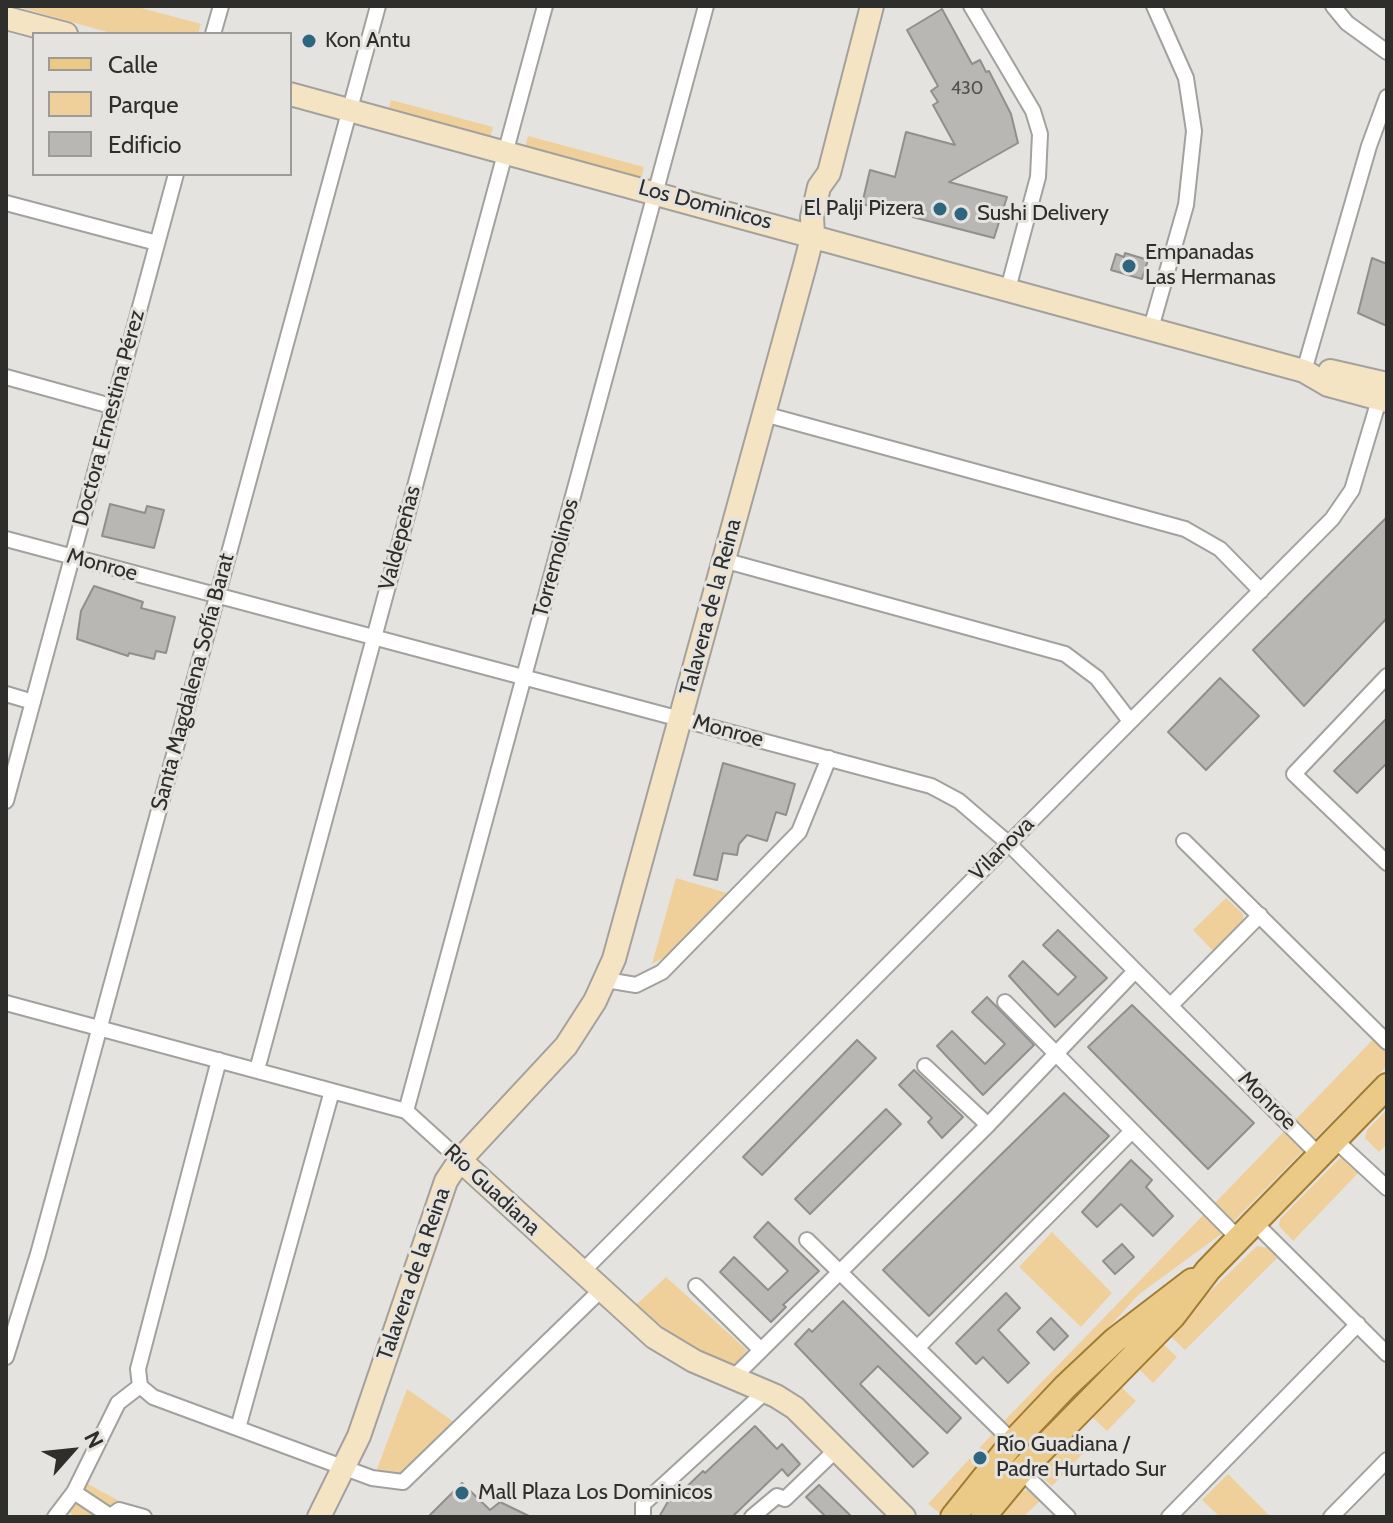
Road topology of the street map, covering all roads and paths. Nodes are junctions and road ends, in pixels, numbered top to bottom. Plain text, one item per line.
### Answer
1 (221, 6) edge
2 (378, 6) edge
3 (545, 6) edge
4 (706, 6) edge
5 (872, 6) edge
6 (971, 6) edge
7 (1154, 6) edge
8 (1333, 6) edge
9 (6, 18) edge
10 (58, 32) edge
11 (214, 32) edge
12 (1387, 52) edge
13 (292, 95) edge
14 (1387, 97) edge
15 (350, 110) junction
16 (505, 152) junction
17 (175, 176) edge
18 (655, 192) junction
19 (6, 203) edge
20 (813, 234) junction
21 (157, 243) junction
22 (1008, 289) junction
23 (1151, 328) junction
24 (1304, 371) junction
25 (6, 377) edge
26 (1384, 395) edge
27 (111, 406) junction
28 (764, 414) junction
29 (6, 539) edge
30 (72, 557) junction
31 (723, 560) junction
32 (1261, 591) junction
33 (217, 595) junction
34 (373, 636) junction
35 (524, 676) junction
36 (1387, 676) edge
37 (6, 694) edge
38 (33, 702) junction
39 (681, 719) junction
40 (1130, 721) junction
41 (829, 758) junction
42 (6, 801) edge
43 (1184, 841) dead end
44 (1008, 843) junction
45 (1387, 863) edge
46 (1260, 915) junction
47 (1135, 971) junction
48 (606, 980) junction
49 (1005, 1002) dead end
50 (6, 1003) edge
51 (1172, 1004) junction
52 (98, 1028) junction
53 (1387, 1042) edge
54 (1056, 1055) junction
55 (219, 1060) junction
56 (925, 1066) dead end
57 (257, 1070) junction
58 (1387, 1086) edge
59 (332, 1091) junction
60 (406, 1111) junction
61 (988, 1125) junction
62 (1131, 1132) junction
63 (1327, 1147) junction
64 (460, 1160) junction
65 (1387, 1188) edge
66 (1246, 1230) junction
67 (807, 1240) dead end
68 (1208, 1270) junction
69 (582, 1272) junction
70 (840, 1272) junction
71 (696, 1286) dead end
72 (601, 1290) junction
73 (1358, 1324) junction
74 (917, 1348) junction
75 (761, 1350) junction
76 (1387, 1354) edge
77 (6, 1357) edge
78 (733, 1378) junction
79 (140, 1386) junction
80 (766, 1391) junction
81 (238, 1428) junction
82 (1013, 1442) junction
83 (837, 1449) junction
84 (346, 1468) junction
85 (1384, 1468) edge
86 (1021, 1471) junction
87 (74, 1492) junction
88 (110, 1516) edge
89 (55, 1517) edge
90 (144, 1517) edge
91 (319, 1517) edge
92 (643, 1517) edge
93 (752, 1517) edge
94 (904, 1517) edge
95 (953, 1517) edge
96 (983, 1517) edge
97 (1068, 1517) edge
98 (1169, 1517) edge
99 (1331, 1517) edge

1 - 11 street
2 - 15 street, Santa Magdalena Sofía Barat
3 - 16 street, Valdepeñas
4 - 18 street, Torremolinos
5 - 20 street, Talavera de la Reina
6 - 22 street
7 - 23 street
8 - 12 street
9 - 10 street
13 - 15 street, Los Dominicos
14 - 24 street
15 - 16 street, Los Dominicos
15 - 33 street, Santa Magdalena Sofía Barat
16 - 18 street, Los Dominicos
16 - 34 street, Valdepeñas
17 - 21 street, Doctora Ernestina Pérez
18 - 20 street, Los Dominicos
18 - 35 street, Torremolinos
19 - 21 street
20 - 22 street, Los Dominicos
20 - 28 street, Talavera de la Reina
21 - 27 street, Doctora Ernestina Pérez
22 - 23 street, Los Dominicos
23 - 24 street, Los Dominicos
24 - 26 street, Los Dominicos
25 - 27 street
26 - 32 street, Vilanova
27 - 30 street, Doctora Ernestina Pérez
28 - 31 street, Talavera de la Reina
28 - 32 street
29 - 30 street, Monroe
30 - 33 street, Monroe
30 - 38 street, Doctora Ernestina Pérez
31 - 39 street, Talavera de la Reina
31 - 40 street
32 - 40 street, Vilanova
33 - 34 street, Monroe
33 - 52 street, Santa Magdalena Sofía Barat
34 - 35 street, Monroe
34 - 57 street, Valdepeñas
35 - 39 street, Monroe
35 - 60 street, Torremolinos
36 - 45 street
37 - 38 street
38 - 42 street, Doctora Ernestina Pérez
39 - 41 street, Monroe
39 - 48 street, Talavera de la Reina
40 - 44 street, Vilanova
41 - 44 street, Monroe
41 - 48 street
43 - 46 street
44 - 47 street, Monroe
44 - 69 street, Vilanova
46 - 51 street
46 - 53 street
47 - 51 street, Monroe
47 - 54 street
48 - 64 street, Talavera de la Reina
49 - 54 street
50 - 52 street, Río Guadiana
51 - 63 street, Monroe
52 - 55 street, Río Guadiana
52 - 77 street, Santa Magdalena Sofía Barat
54 - 61 street
54 - 62 street
55 - 57 street, Río Guadiana
55 - 79 street
56 - 61 street
57 - 59 street, Río Guadiana
58 - 63 main road
59 - 60 street, Río Guadiana
59 - 81 street
60 - 64 street, Río Guadiana
61 - 70 street
62 - 66 street
62 - 74 street
63 - 65 street, Monroe
63 - 66 main road
64 - 69 street, Río Guadiana
64 - 84 street, Talavera de la Reina
66 - 68 main road
66 - 73 street
67 - 70 street
68 - 82 main road
68 - 86 main road
69 - 72 street, Río Guadiana
70 - 74 street
70 - 75 street
71 - 75 street
72 - 78 street, Río Guadiana
72 - 84 street
73 - 76 street
73 - 98 street
74 - 82 street
75 - 78 street
78 - 80 street, Río Guadiana
79 - 81 street
79 - 87 street
80 - 83 street, Río Guadiana
80 - 92 street
81 - 84 street
82 - 95 main road
83 - 93 street
83 - 94 street, Río Guadiana
84 - 91 street, Talavera de la Reina
85 - 99 street
86 - 96 main road
86 - 97 street
87 - 88 street
87 - 89 street
88 - 90 street

